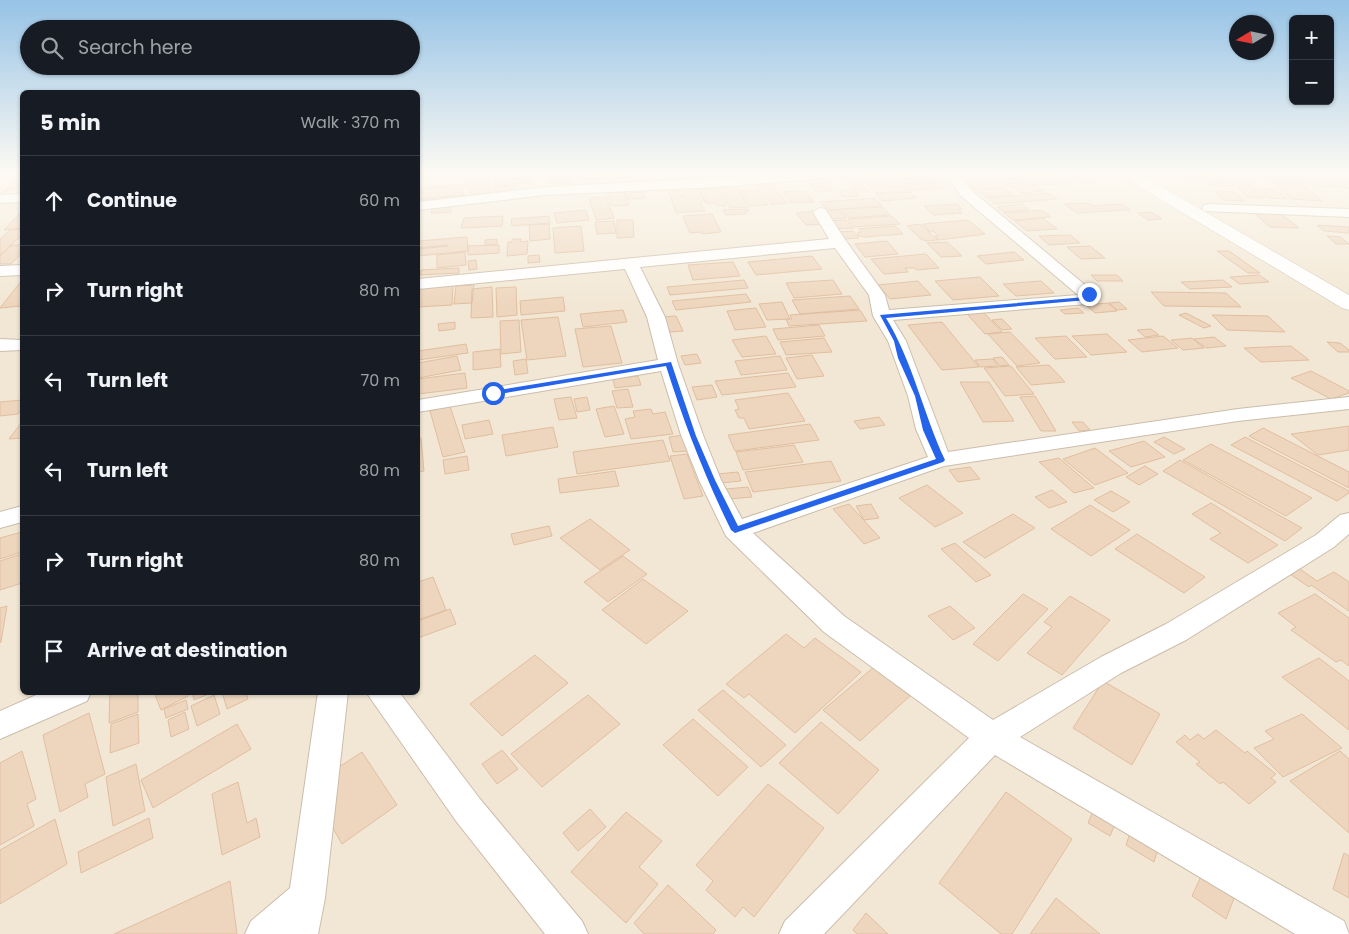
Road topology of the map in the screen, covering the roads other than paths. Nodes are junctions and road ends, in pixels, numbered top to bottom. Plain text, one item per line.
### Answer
1 (824, 219) edge
2 (997, 219) edge
3 (1204, 219) edge
4 (1229, 219) edge
5 (839, 243) junction
6 (631, 264) junction
7 (20, 270) edge
8 (0, 271) edge
9 (1340, 279) dead end
10 (420, 284) edge
11 (1349, 304) edge
12 (882, 316) junction
13 (0, 345) edge
14 (20, 345) edge
15 (668, 364) junction
16 (1349, 403) edge
17 (420, 406) edge
18 (940, 460) junction
19 (20, 515) edge
20 (0, 520) edge
21 (1349, 521) edge
22 (735, 530) junction
23 (69, 695) edge
24 (333, 695) edge
25 (384, 695) edge
26 (0, 725) edge
27 (992, 738) junction
28 (307, 898) junction
29 (264, 934) edge
30 (299, 934) edge
31 (568, 934) edge
32 (798, 934) edge
33 (1330, 934) edge

1 - 5 street
2 - 12 street
3 - 11 street
4 - 9 street
5 - 6 street
5 - 12 street
6 - 10 street
6 - 15 street
7 - 8 street
12 - 18 street
13 - 14 street
15 - 17 street
15 - 22 street
16 - 18 street
18 - 22 street
19 - 20 street
21 - 27 street
22 - 27 street
23 - 26 street
24 - 28 street
25 - 31 street
27 - 32 street
27 - 33 street
28 - 29 street
28 - 30 street

